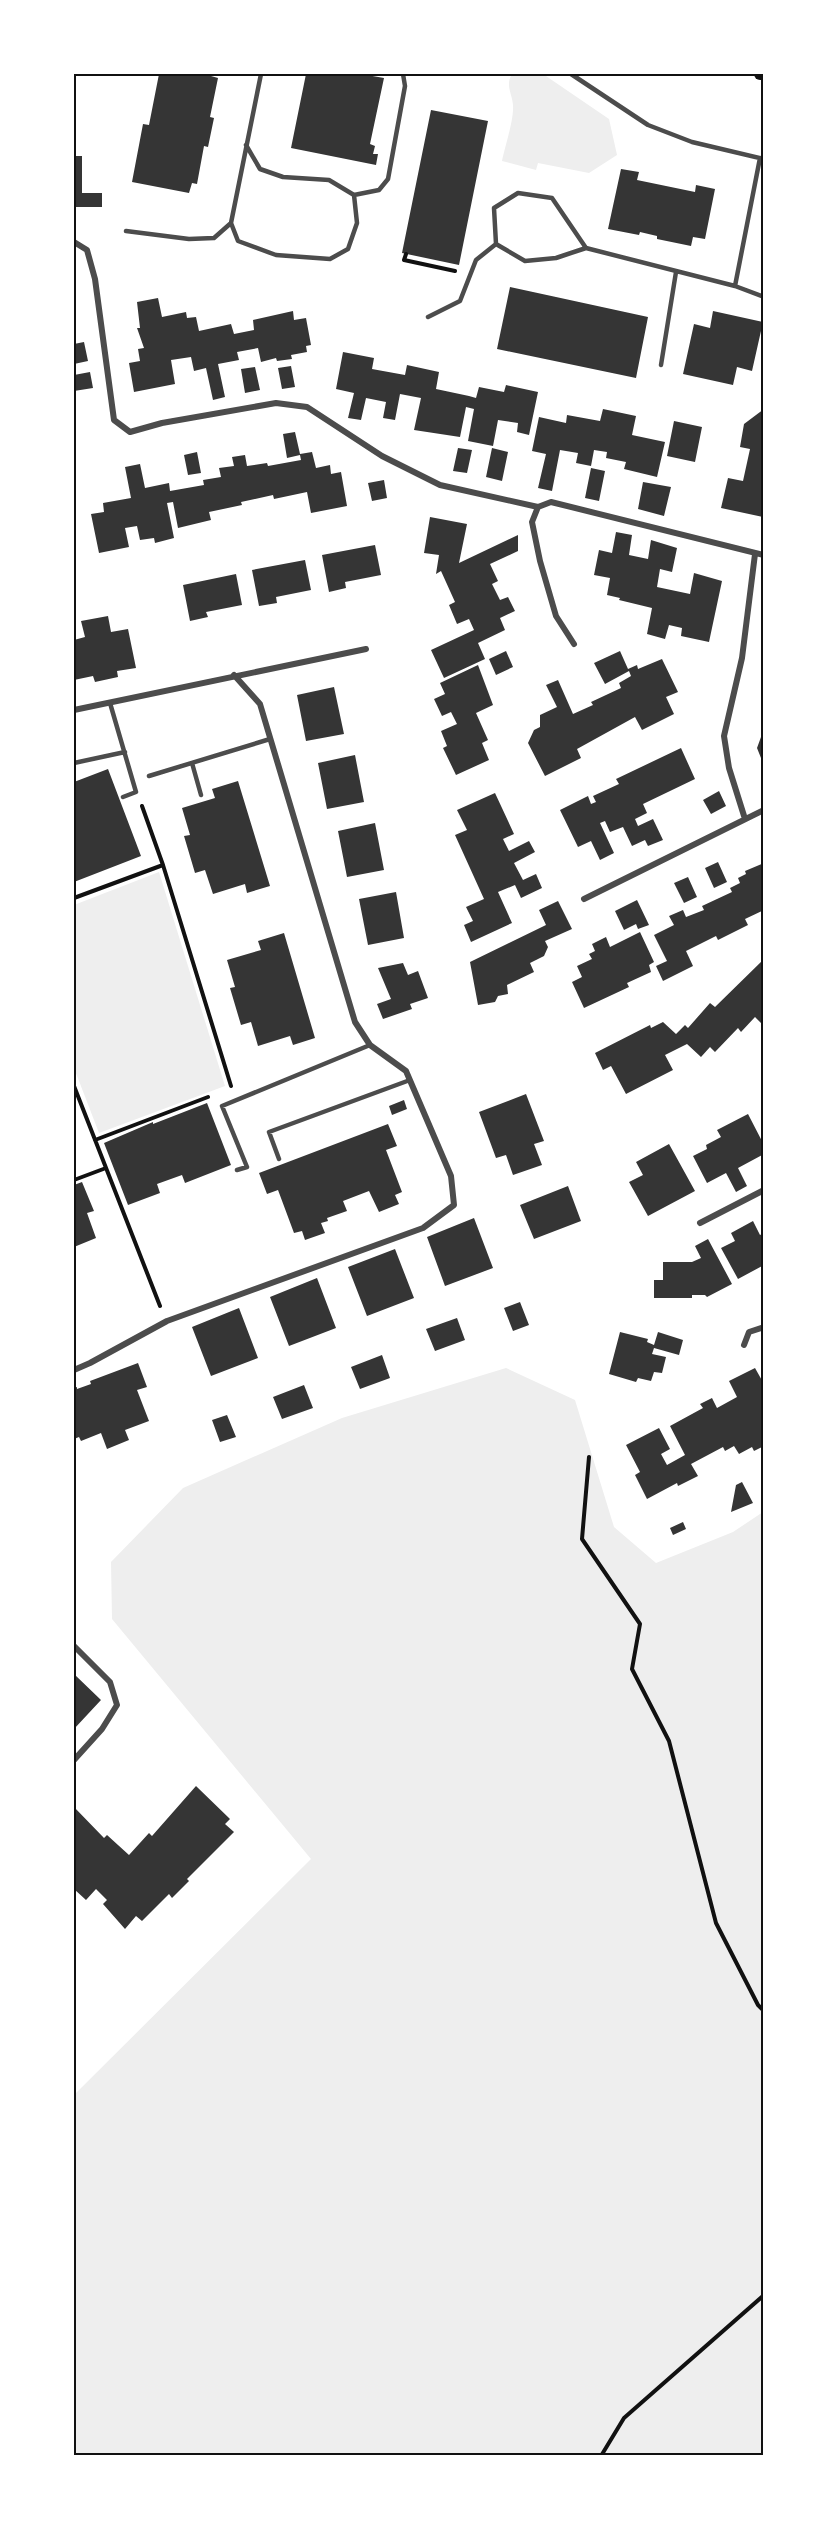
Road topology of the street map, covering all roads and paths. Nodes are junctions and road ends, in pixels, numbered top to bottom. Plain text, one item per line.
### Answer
1 (261, 74) edge
2 (403, 74) edge
3 (571, 74) edge
4 (246, 145) junction
5 (762, 159) edge
6 (354, 195) junction
7 (231, 223) junction
8 (126, 231) dead end
9 (74, 242) edge
10 (496, 244) junction
11 (586, 248) junction
12 (405, 254) dead end
13 (676, 272) junction
14 (470, 274) junction
15 (735, 286) junction
16 (764, 297) edge
17 (428, 317) dead end
18 (661, 366) dead end
19 (538, 507) junction
20 (755, 554) junction
21 (764, 555) edge
22 (573, 644) dead end
23 (366, 649) dead end
24 (234, 675) junction
25 (110, 703) junction
26 (74, 710) edge
27 (270, 739) junction
28 (124, 752) junction
29 (192, 763) junction
30 (74, 764) edge
31 (149, 776) dead end
32 (136, 792) junction
33 (201, 795) dead end
34 (123, 797) dead end
35 (764, 810) edge
36 (745, 819) junction
37 (163, 865) junction
38 (74, 898) edge
39 (584, 899) dead end
40 (370, 1045) junction
41 (410, 1080) junction
42 (74, 1086) edge
43 (210, 1096) dead end
44 (235, 1101) junction
45 (94, 1140) junction
46 (279, 1159) dead end
47 (106, 1168) junction
48 (237, 1170) dead end
49 (74, 1180) edge
50 (764, 1190) edge
51 (700, 1223) dead end
52 (167, 1321) junction
53 (764, 1327) edge
54 (744, 1345) dead end
55 (74, 1370) edge
56 (589, 1457) dead end
57 (74, 1646) edge
58 (74, 1760) edge
59 (764, 2011) edge
60 (764, 2295) edge
61 (601, 2456) edge

1 - 4 lane
2 - 6 lane
3 - 5 lane
4 - 6 lane
4 - 7 lane
5 - 15 lane
6 - 7 lane
7 - 8 lane
9 - 19 street
10 - 11 lane
10 - 11 lane
10 - 14 lane
11 - 13 lane
12 - 14 path
13 - 15 lane
13 - 18 lane
14 - 17 lane
15 - 16 lane
19 - 20 street
19 - 22 street
20 - 21 street
20 - 36 street
23 - 24 street
24 - 25 street
24 - 27 street
25 - 26 street
25 - 28 lane
27 - 29 lane
27 - 40 street
28 - 30 lane
28 - 32 lane
29 - 31 lane
29 - 33 lane
32 - 34 lane
32 - 37 path
35 - 36 street
36 - 39 street
37 - 38 path
37 - 44 path
40 - 41 street
40 - 44 lane
41 - 46 lane
41 - 52 street
42 - 45 path
43 - 45 path
44 - 48 lane
45 - 47 path
47 - 49 path
47 - 52 path
50 - 51 street
52 - 55 street
53 - 54 street
56 - 59 path
57 - 58 street
60 - 61 path

